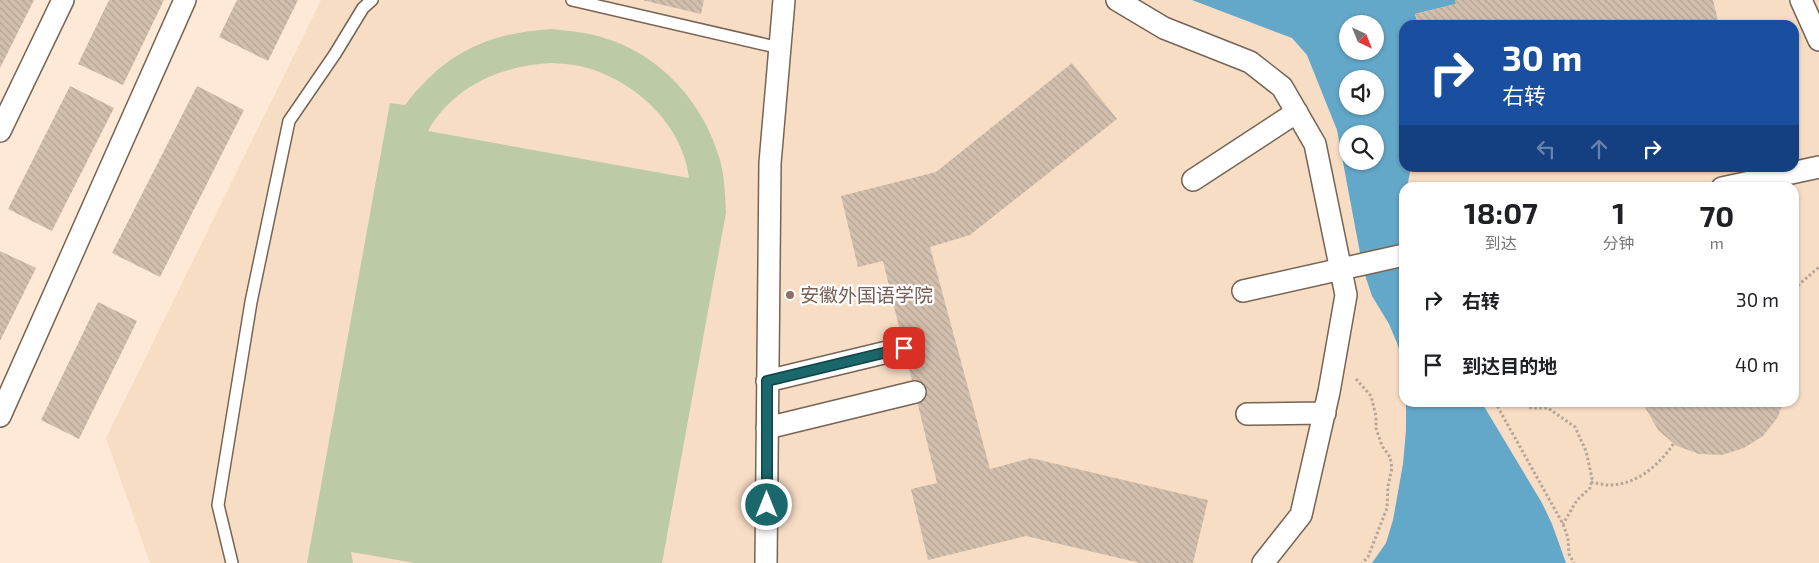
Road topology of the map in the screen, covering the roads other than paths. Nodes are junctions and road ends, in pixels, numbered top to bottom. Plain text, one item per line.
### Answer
1 (63, 0) edge
2 (186, 0) edge
3 (372, 0) edge
4 (572, 0) edge
5 (784, 0) edge
6 (1117, 0) edge
7 (1801, 0) edge
8 (1819, 40) edge
9 (780, 48) junction
10 (1297, 112) junction
11 (0, 131) edge
12 (1819, 167) edge
13 (1799, 171) edge
14 (1796, 172) edge
15 (1193, 180) dead end
16 (1750, 182) edge
17 (1399, 256) edge
18 (1346, 267) junction
19 (1243, 291) dead end
20 (904, 348) dead end
21 (767, 381) junction
22 (915, 392) dead end
23 (1324, 413) junction
24 (1247, 414) dead end
25 (0, 416) edge
26 (767, 428) junction
27 (232, 563) edge
28 (766, 563) edge
29 (1262, 563) edge

1 - 11 street
2 - 25 street
3 - 27 lane
4 - 9 lane
5 - 9 street
6 - 10 street
7 - 8 street
9 - 21 street
10 - 15 street
10 - 18 street
12 - 13 street
14 - 16 street
17 - 18 street
18 - 19 street
18 - 23 street
20 - 21 street
21 - 26 street
22 - 26 street
23 - 24 street
23 - 29 street
26 - 28 street

